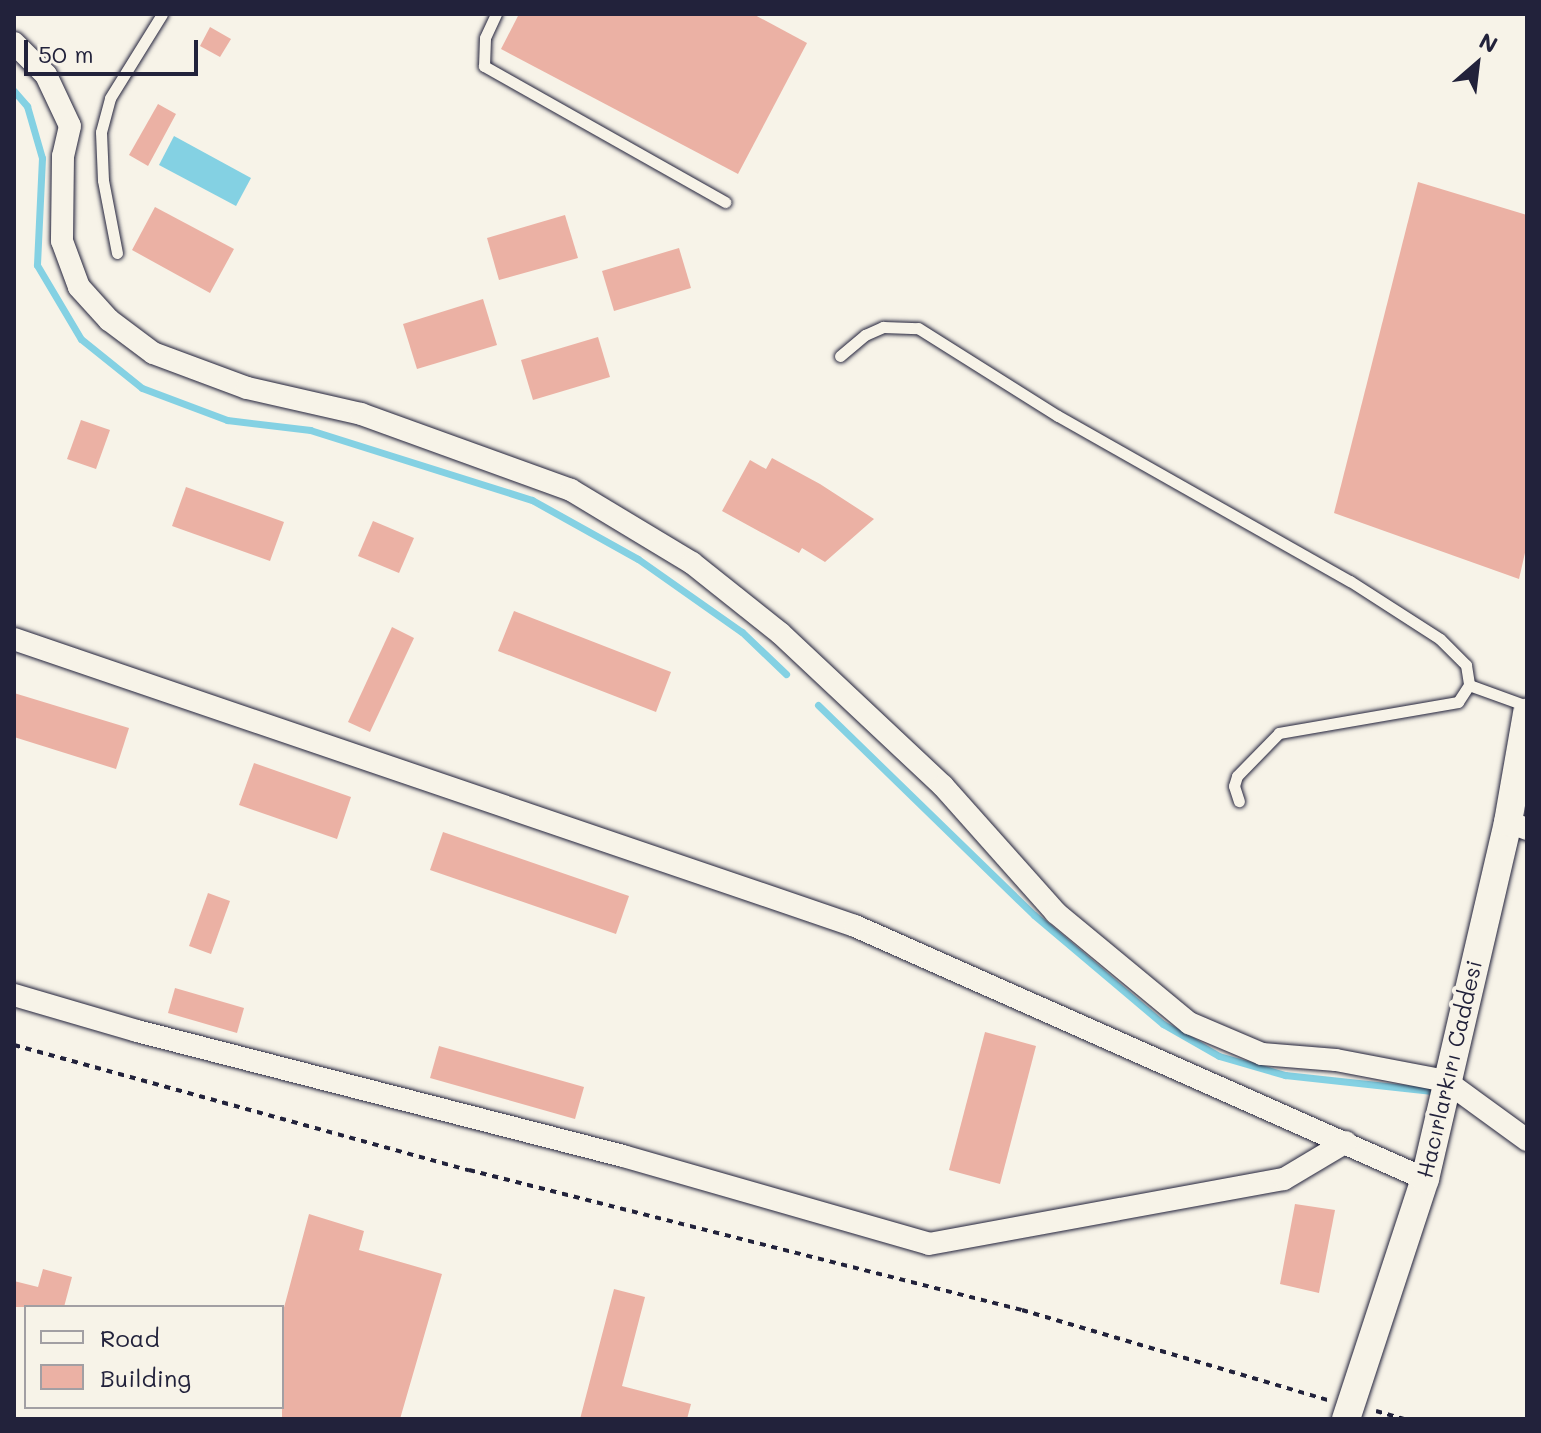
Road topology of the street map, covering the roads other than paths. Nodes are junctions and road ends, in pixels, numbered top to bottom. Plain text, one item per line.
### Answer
1 (162, 14) edge
2 (496, 14) edge
3 (14, 43) edge
4 (725, 202) dead end
5 (117, 253) dead end
6 (840, 356) dead end
7 (14, 639) edge
8 (1469, 685) junction
9 (1527, 706) edge
10 (1527, 713) edge
11 (1239, 801) dead end
12 (1517, 825) edge
13 (14, 995) edge
14 (1446, 1081) junction
15 (1527, 1140) edge
16 (1346, 1142) junction
17 (1425, 1179) junction
18 (1348, 1412) edge

1 - 5 lane
2 - 4 lane
3 - 14 street
6 - 8 lane
7 - 16 street
8 - 9 lane
8 - 11 lane
10 - 12 street, Hacırlarkırı Caddesi
12 - 14 street, Hacırlarkırı Caddesi
13 - 16 street
14 - 15 street
14 - 17 street, Hacırlarkırı Caddesi
16 - 17 street
17 - 18 street, Hacırlarkırı Caddesi

